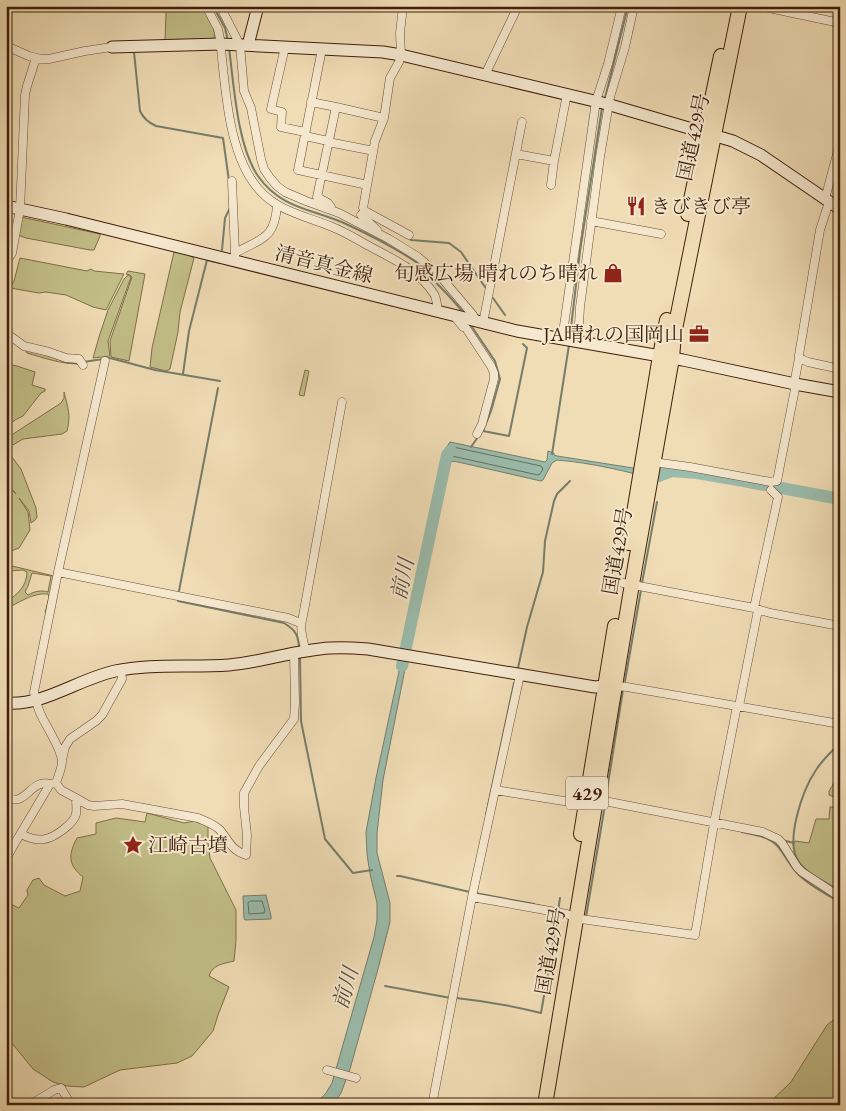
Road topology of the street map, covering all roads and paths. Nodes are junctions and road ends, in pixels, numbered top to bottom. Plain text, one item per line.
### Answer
1 (206, 6) edge
2 (220, 6) edge
3 (258, 6) edge
4 (403, 6) edge
5 (518, 6) edge
6 (622, 6) edge
7 (634, 6) edge
8 (732, 6) edge
9 (740, 6) edge
10 (759, 6) edge
11 (840, 23) edge
12 (234, 44) junction
13 (6, 46) edge
14 (112, 47) joint
15 (284, 47) junction
16 (322, 49) junction
17 (401, 55) junction
18 (36, 58) junction
19 (485, 75) junction
20 (567, 94) junction
21 (311, 102) junction
22 (603, 103) junction
23 (336, 107) junction
24 (382, 118) junction
25 (522, 122) dead end
26 (305, 134) junction
27 (709, 134) junction
28 (328, 142) junction
29 (840, 143) edge
30 (369, 150) dead end
31 (516, 154) junction
32 (554, 161) junction
33 (321, 175) junction
34 (232, 181) dead end
35 (363, 184) dead end
36 (551, 185) dead end
37 (827, 200) junction
38 (277, 205) junction
39 (6, 206) edge
40 (20, 209) junction
41 (331, 210) junction
42 (840, 210) edge
43 (364, 212) junction
44 (591, 221) junction
45 (379, 234) junction
46 (661, 234) dead end
47 (409, 235) dead end
48 (386, 245) junction
49 (235, 257) junction
50 (6, 262) edge
51 (438, 312) junction
52 (455, 316) junction
53 (478, 321) junction
54 (6, 333) edge
55 (570, 341) junction
56 (666, 357) junction
57 (799, 358) junction
58 (105, 361) dead end
59 (82, 362) dead end
60 (840, 369) edge
61 (795, 384) junction
62 (840, 392) edge
63 (342, 402) dead end
64 (476, 434) dead end
65 (650, 463) junction
66 (771, 490) dead end
67 (58, 572) junction
68 (627, 584) junction
69 (756, 609) junction
70 (300, 623) junction
71 (840, 626) edge
72 (299, 653) junction
73 (121, 670) junction
74 (520, 674) junction
75 (610, 686) junction
76 (35, 701) junction
77 (6, 703) edge
78 (738, 706) junction
79 (840, 724) edge
80 (62, 760) junction
81 (53, 784) junction
82 (495, 790) junction
83 (6, 796) edge
84 (76, 798) junction
85 (591, 802) junction
86 (714, 822) junction
87 (21, 834) junction
88 (6, 859) edge
89 (473, 894) junction
90 (840, 897) edge
91 (565, 914) junction
92 (327, 1070) dead end
93 (355, 1078) dead end
94 (30, 1105) edge
95 (71, 1105) edge
96 (432, 1105) edge
97 (536, 1105) edge
98 (544, 1105) edge

1 - 12 street
2 - 12 street
3 - 12 street
4 - 17 street
5 - 19 street
6 - 22 street
7 - 22 street
8 - 27 highway, 国道429号 / 429
9 - 27 highway, 国道429号 / 429
10 - 11 street
12 - 14 street
12 - 15 street
12 - 38 street
12 - 41 street
13 - 18 street
14 - 18 street
15 - 16 street
15 - 26 street
16 - 17 street
16 - 21 street
17 - 19 street
17 - 24 street
18 - 40 street
19 - 20 street
20 - 22 street
20 - 32 street
21 - 23 street
21 - 26 street
22 - 27 street
22 - 44 street
22 - 55 street
23 - 24 street
23 - 28 street
24 - 43 street
25 - 31 street
26 - 28 street
26 - 33 street
27 - 37 street
27 - 56 highway, 国道429号 / 429
28 - 30 street
28 - 33 street
29 - 37 street
31 - 32 street
31 - 53 street
32 - 36 street
33 - 35 street
33 - 41 street
34 - 49 street
37 - 42 street
37 - 57 street
38 - 48 street
38 - 49 street
39 - 40 street, 清音真金線
40 - 49 street, 清音真金線
40 - 50 street
41 - 45 street
43 - 45 street
43 - 47 street
44 - 46 street
44 - 55 street
45 - 48 street
48 - 51 street
48 - 53 street
49 - 51 street, 清音真金線
51 - 52 street, 清音真金線
52 - 53 street, 清音真金線
52 - 64 street
53 - 55 street, 清音真金線
54 - 59 street
55 - 56 street, 清音真金線
56 - 61 street, 清音真金線
56 - 65 highway, 国道429号 / 429
57 - 60 street
57 - 61 street
58 - 67 street
61 - 62 street, 清音真金線
61 - 65 street
63 - 70 street
65 - 68 highway, 国道429号 / 429
66 - 69 street
67 - 70 street
67 - 76 street
68 - 69 street
68 - 75 highway, 国道429号 / 429
69 - 71 street
69 - 78 street
70 - 72 street
72 - 73 street
72 - 74 street
72 - 84 street
73 - 76 street
73 - 80 street
74 - 75 street
74 - 82 street
75 - 78 street
75 - 85 highway, 国道429号 / 429
76 - 77 street
76 - 80 street
78 - 79 street
78 - 86 street
80 - 81 street
81 - 83 street
81 - 84 street
81 - 87 street
82 - 85 street
82 - 89 street
84 - 87 street
85 - 86 street
85 - 91 highway, 国道429号 / 429
86 - 90 street
86 - 91 street
87 - 88 street
89 - 91 street
89 - 96 street
91 - 97 highway, 国道429号 / 429
91 - 98 highway, 国道429号 / 429
92 - 93 street
94 - 95 street

